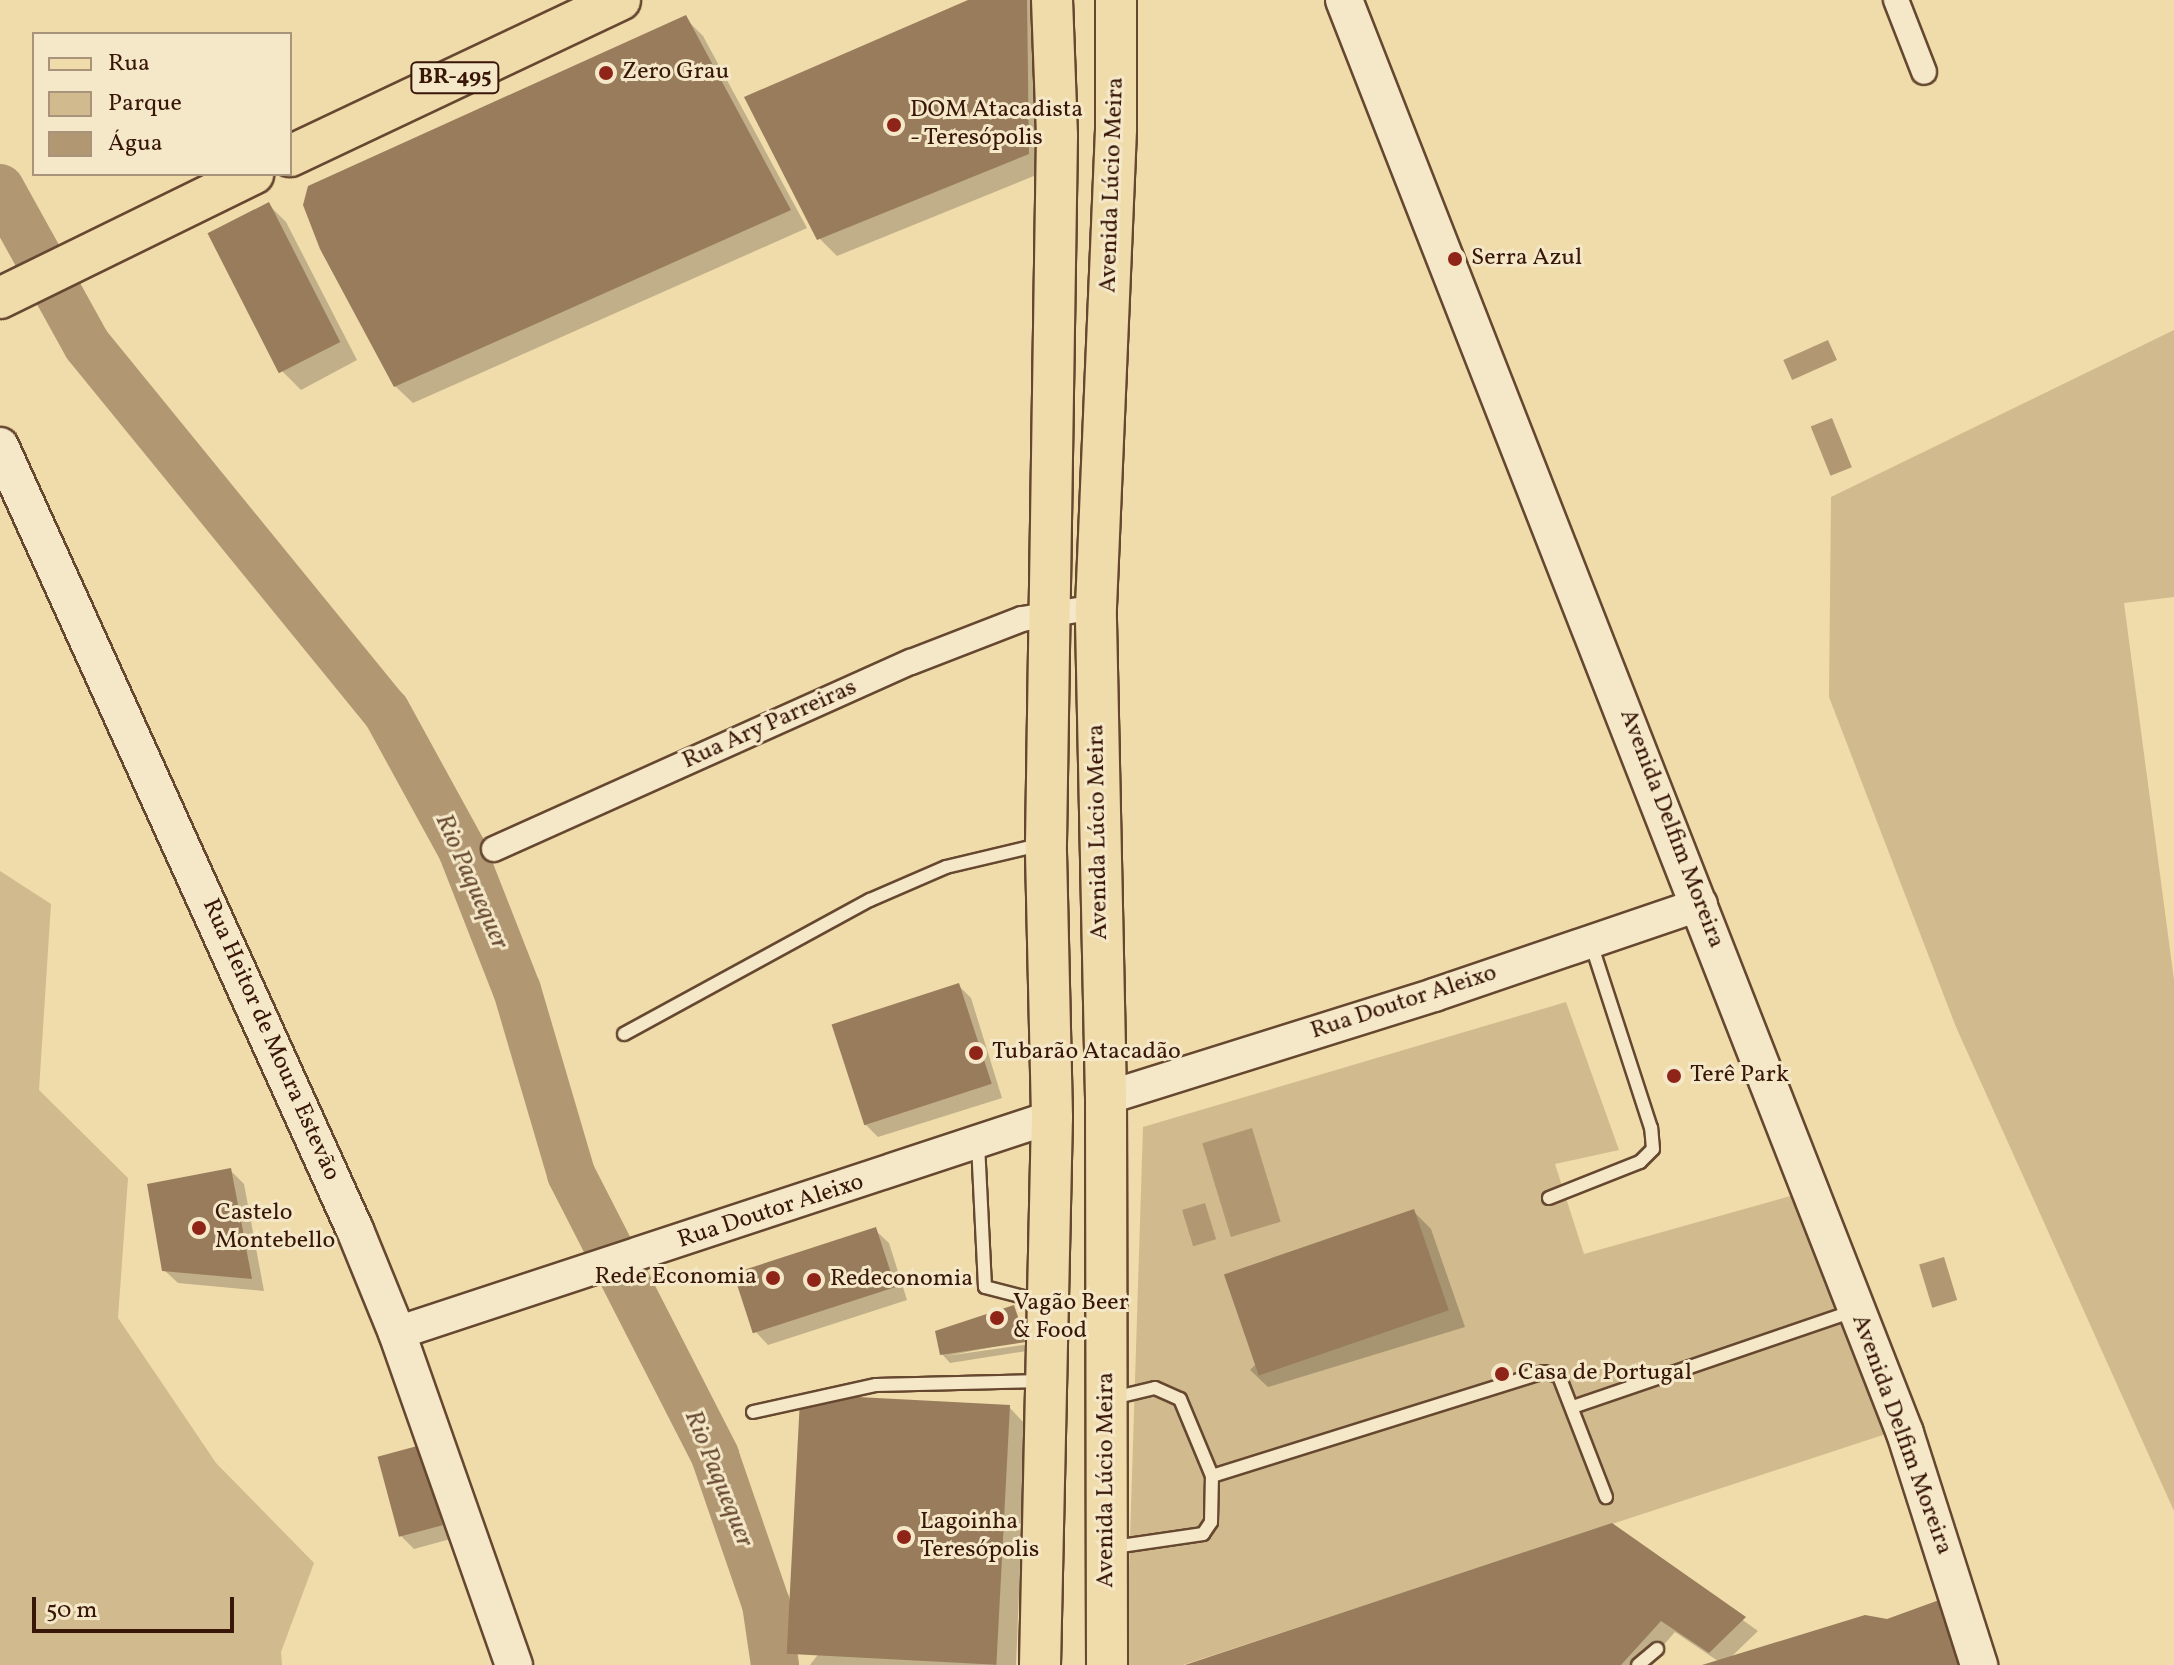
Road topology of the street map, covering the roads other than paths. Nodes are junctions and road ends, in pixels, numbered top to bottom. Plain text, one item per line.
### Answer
1 (620, 0) edge
2 (1052, 0) edge
3 (1116, 0) edge
4 (1344, 0) edge
5 (1896, 0) edge
6 (1924, 72) dead end
7 (1116, 128) junction
8 (1057, 136) junction
9 (292, 155) edge
10 (249, 176) edge
11 (0, 298) edge
12 (3, 461) edge
13 (1096, 607) junction
14 (1050, 612) junction
15 (1046, 843) junction
16 (494, 849) dead end
17 (1701, 904) junction
18 (1590, 940) junction
19 (624, 1034) dead end
20 (1106, 1098) junction
21 (1052, 1117) junction
22 (978, 1144) junction
23 (1549, 1198) dead end
24 (1050, 1303) junction
25 (1857, 1310) junction
26 (397, 1333) junction
27 (1050, 1381) junction
28 (1106, 1399) junction
29 (1573, 1407) junction
30 (753, 1412) dead end
31 (1212, 1476) junction
32 (1606, 1497) dead end
33 (1107, 1548) junction
34 (1657, 1649) dead end
35 (514, 1665) edge
36 (1040, 1665) edge
37 (1107, 1665) edge
38 (1638, 1665) edge
39 (1979, 1665) edge

1 - 9 main road, BR-495
2 - 8 main road, Avenida Lúcio Meira
3 - 7 main road, Avenida Lúcio Meira
4 - 17 main road, Avenida Delfim Moreira
5 - 6 street
7 - 8 main road
7 - 13 main road, Avenida Lúcio Meira
8 - 14 main road, Avenida Lúcio Meira
10 - 11 main road
12 - 26 main road, Rua Heitor de Moura Estevão
13 - 14 street, Rua Ary Parreiras
13 - 20 main road, Avenida Lúcio Meira
14 - 15 main road, Avenida Lúcio Meira
14 - 16 street, Rua Ary Parreiras
15 - 19 lane
15 - 21 main road, Avenida Lúcio Meira
17 - 18 street, Rua Doutor Aleixo
17 - 25 main road, Avenida Delfim Moreira
18 - 20 street, Rua Doutor Aleixo
18 - 23 lane
20 - 28 main road, Avenida Lúcio Meira
21 - 22 street, Rua Doutor Aleixo
21 - 24 main road, Avenida Lúcio Meira
22 - 24 lane
22 - 26 street, Rua Doutor Aleixo
24 - 27 main road, Avenida Lúcio Meira
25 - 29 lane
25 - 39 main road, Avenida Delfim Moreira
26 - 35 main road, Rua Heitor de Moura Estevão
27 - 30 lane
27 - 36 main road, Avenida Lúcio Meira
28 - 31 lane
28 - 33 main road, Avenida Lúcio Meira
29 - 31 lane
29 - 32 lane
31 - 33 lane
33 - 37 main road, Avenida Lúcio Meira
34 - 38 lane

